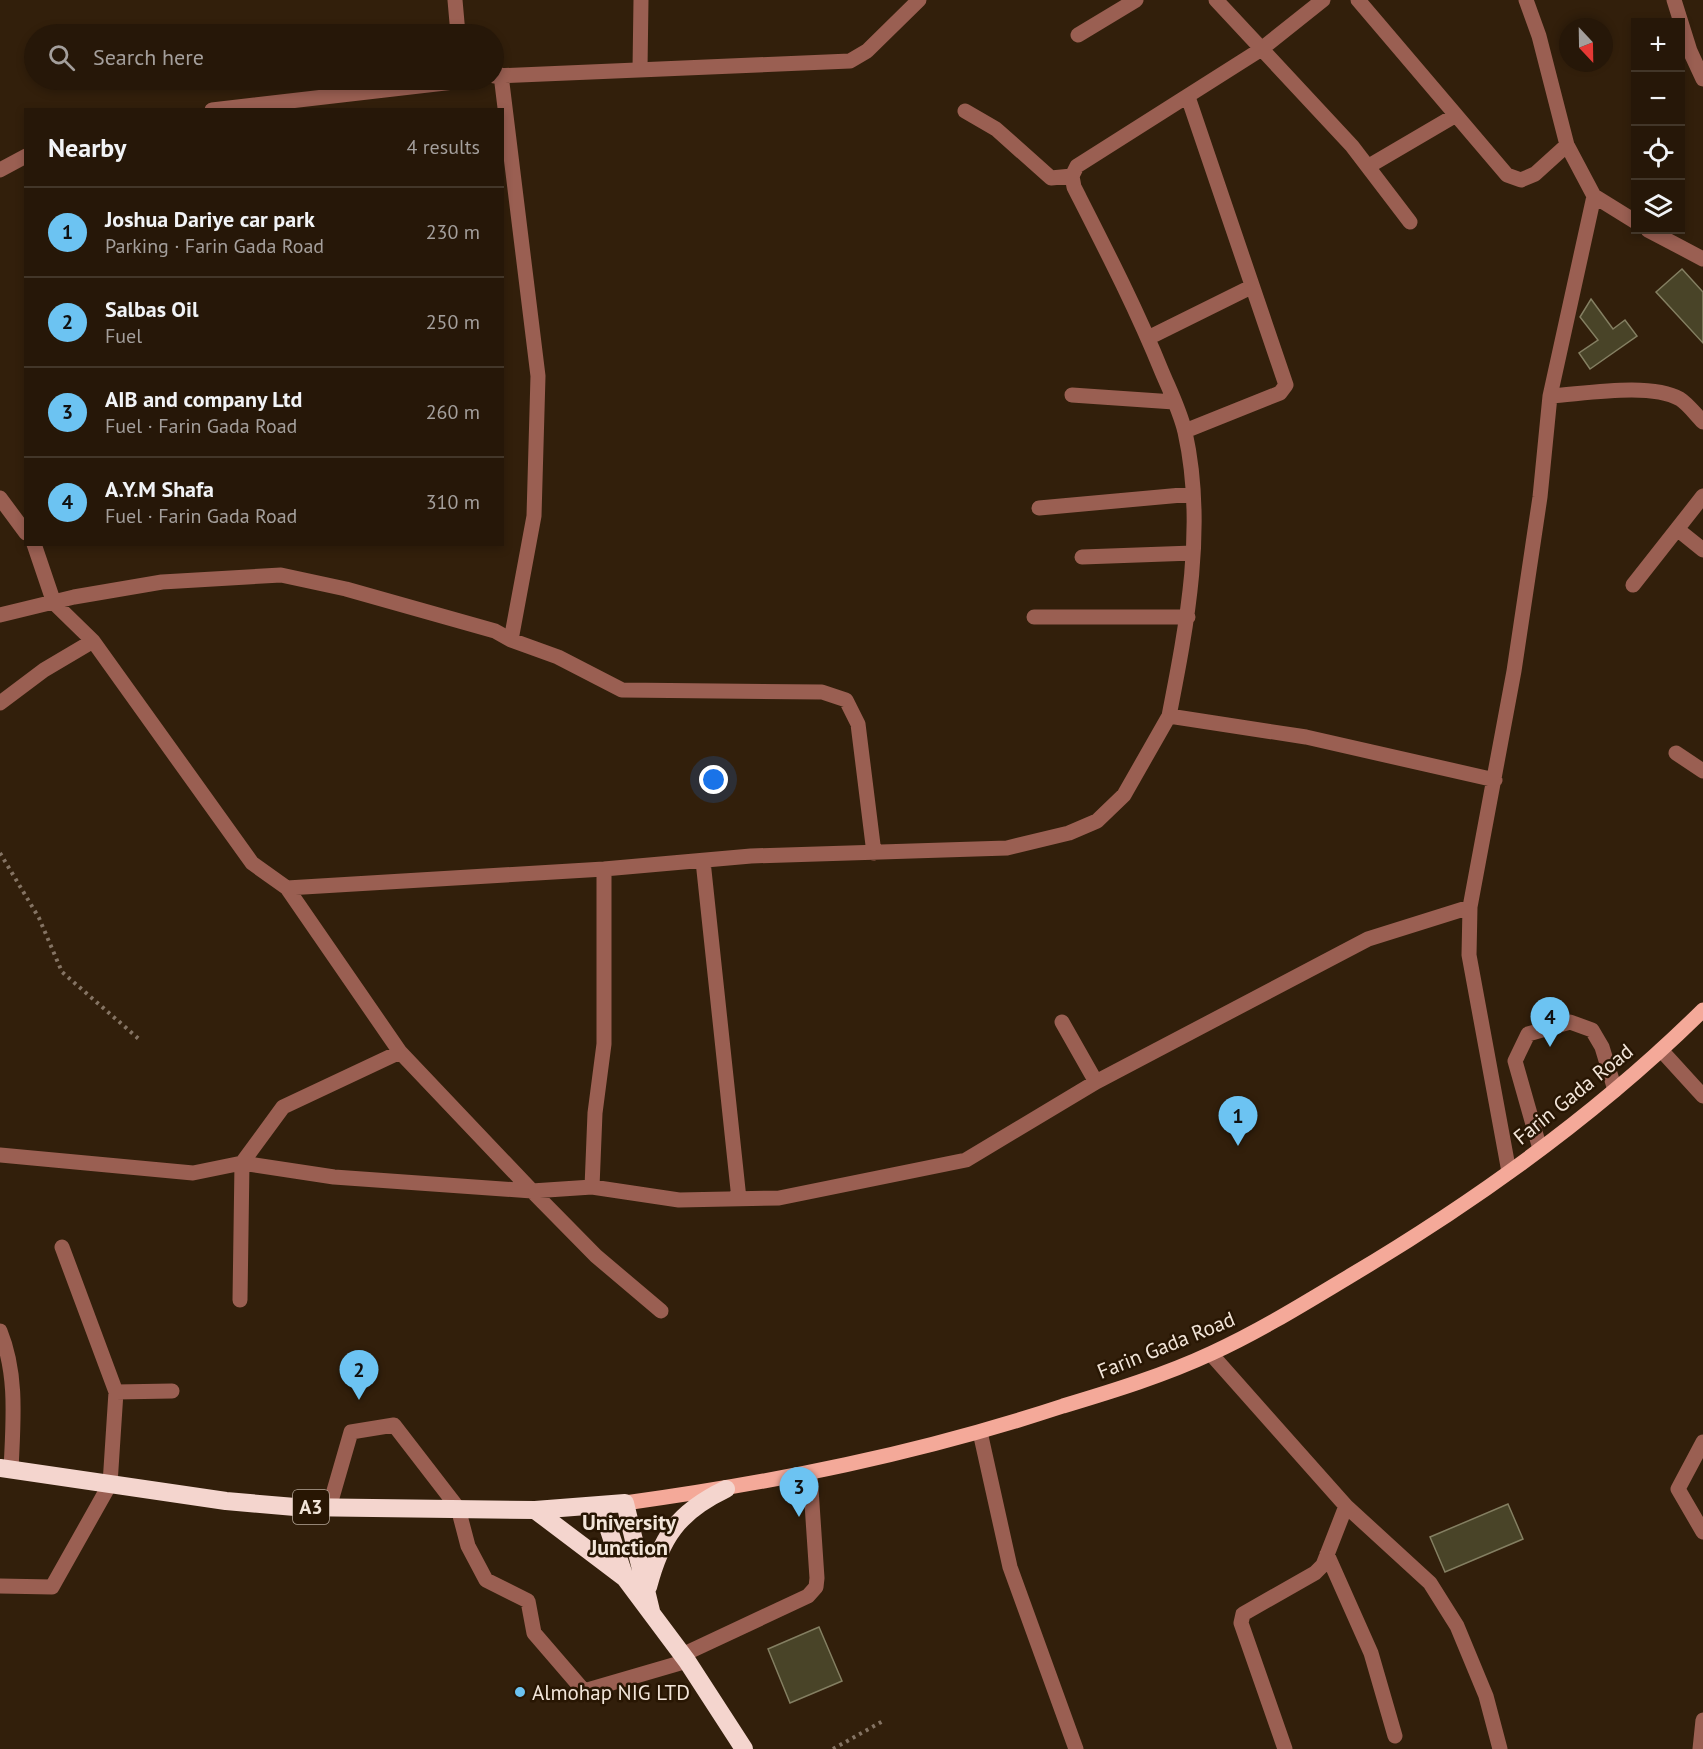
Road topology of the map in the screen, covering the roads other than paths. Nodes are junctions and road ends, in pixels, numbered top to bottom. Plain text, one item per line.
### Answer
1 (455, 0) edge
2 (641, 0) edge
3 (919, 0) edge
4 (1136, 0) edge
5 (1216, 0) edge
6 (1323, 0) edge
7 (1358, 0) edge
8 (1526, 0) edge
9 (1674, 0) edge
10 (457, 24) edge
11 (1078, 35) dead end
12 (1260, 50) junction
13 (640, 69) junction
14 (504, 76) edge
15 (1703, 79) edge
16 (381, 90) edge
17 (499, 90) edge
18 (1188, 98) junction
19 (229, 108) edge
20 (501, 108) edge
21 (965, 111) dead end
22 (1456, 115) junction
23 (504, 127) edge
24 (1567, 145) junction
25 (24, 157) edge
26 (1369, 166) junction
27 (0, 170) edge
28 (1072, 176) junction
29 (1594, 196) junction
30 (1631, 219) edge
31 (1410, 222) dead end
32 (1655, 234) edge
33 (1703, 260) edge
34 (1251, 287) junction
35 (1148, 338) junction
36 (1072, 395) dead end
37 (1550, 396) junction
38 (1174, 402) junction
39 (1703, 422) edge
40 (1185, 431) junction
41 (1193, 494) junction
42 (1703, 496) edge
43 (0, 498) edge
44 (1039, 508) dead end
45 (1677, 529) junction
46 (24, 530) edge
47 (35, 546) edge
48 (1703, 550) edge
49 (1193, 553) junction
50 (1083, 557) dead end
51 (1633, 585) dead end
52 (54, 603) junction
53 (0, 615) edge
54 (1034, 617) dead end
55 (1188, 617) junction
56 (93, 640) junction
57 (511, 640) junction
58 (0, 703) edge
59 (1169, 716) junction
60 (1676, 753) dead end
61 (1703, 771) edge
62 (1495, 780) junction
63 (874, 853) junction
64 (703, 861) junction
65 (604, 869) junction
66 (287, 888) junction
67 (1470, 907) junction
68 (1703, 1010) edge
69 (1062, 1022) dead end
70 (1661, 1050) junction
71 (400, 1052) junction
72 (1096, 1082) junction
73 (1615, 1090) junction
74 (1703, 1096) edge
75 (1540, 1149) junction
76 (0, 1155) edge
77 (242, 1163) junction
78 (1509, 1172) junction
79 (592, 1187) junction
80 (532, 1191) junction
81 (740, 1199) junction
82 (62, 1246) dead end
83 (240, 1300) dead end
84 (661, 1311) dead end
85 (0, 1331) edge
86 (1211, 1354) junction
87 (172, 1391) dead end
88 (116, 1392) junction
89 (980, 1432) junction
90 (1703, 1442) edge
91 (5, 1469) edge
92 (810, 1474) junction
93 (110, 1484) junction
94 (726, 1489) junction
95 (625, 1503) junction
96 (601, 1506) junction
97 (1346, 1506) junction
98 (329, 1508) junction
99 (458, 1508) junction
100 (535, 1510) junction
101 (1703, 1532) edge
102 (1328, 1554) junction
103 (626, 1578) junction
104 (0, 1586) edge
105 (647, 1589) junction
106 (651, 1611) junction
107 (684, 1658) junction
108 (1703, 1720) edge
109 (1395, 1736) dead end
110 (744, 1749) edge
111 (1076, 1749) edge
112 (1285, 1749) edge
113 (1500, 1749) edge
114 (1700, 1749) edge

1 - 10 street
2 - 13 street
3 - 13 street
4 - 11 street
5 - 12 street
6 - 12 street
7 - 22 street
8 - 24 street
9 - 15 street
12 - 18 street
12 - 26 street
13 - 14 street
16 - 19 street
17 - 20 street
18 - 28 street
18 - 34 street
21 - 28 street
22 - 24 street
22 - 26 street
23 - 57 street
24 - 29 street
25 - 27 street
26 - 31 street
28 - 35 street
29 - 30 street
29 - 37 street
32 - 33 street
34 - 35 street
34 - 40 street
35 - 38 street
36 - 38 street
37 - 39 street
37 - 62 street
38 - 40 street
40 - 41 street
41 - 44 street
41 - 49 street
42 - 45 street
43 - 46 street
45 - 48 street
45 - 51 street
47 - 52 street
49 - 50 street
49 - 55 street
52 - 53 street
52 - 56 street
52 - 57 street
54 - 55 street
55 - 59 street
56 - 58 street
56 - 66 street
57 - 63 street
59 - 62 street
59 - 63 street
60 - 61 street
62 - 67 street
63 - 64 street
64 - 65 street
64 - 81 street
65 - 66 street
65 - 79 street
66 - 71 street
67 - 72 street
67 - 78 street
68 - 70 main road, Farin Gada Road
69 - 72 street
70 - 73 main road, Farin Gada Road
70 - 74 street
71 - 77 street
71 - 80 street
72 - 81 street
73 - 75 main road, Farin Gada Road
73 - 75 street
75 - 78 main road, Farin Gada Road
76 - 77 street
77 - 80 street
77 - 83 street
78 - 86 main road, Farin Gada Road
79 - 80 street
79 - 81 street
80 - 84 street
82 - 88 street
85 - 91 street
86 - 89 main road, Farin Gada Road
86 - 97 street
87 - 88 street
88 - 93 street
89 - 92 main road, Farin Gada Road
89 - 111 street
90 - 101 street
91 - 93 highway, A3
92 - 94 main road, Farin Gada Road
92 - 107 street
93 - 98 highway, A3
93 - 104 street
94 - 95 main road, Farin Gada Road
94 - 105 highway
95 - 96 highway, A3
95 - 105 highway
96 - 100 highway, A3
96 - 103 highway
97 - 102 street
97 - 113 street
98 - 99 highway, A3
98 - 99 street
99 - 100 highway, A3
99 - 107 street
100 - 103 highway
102 - 109 street
102 - 112 street
103 - 106 highway
105 - 106 highway
106 - 107 highway
107 - 110 highway
108 - 114 street

